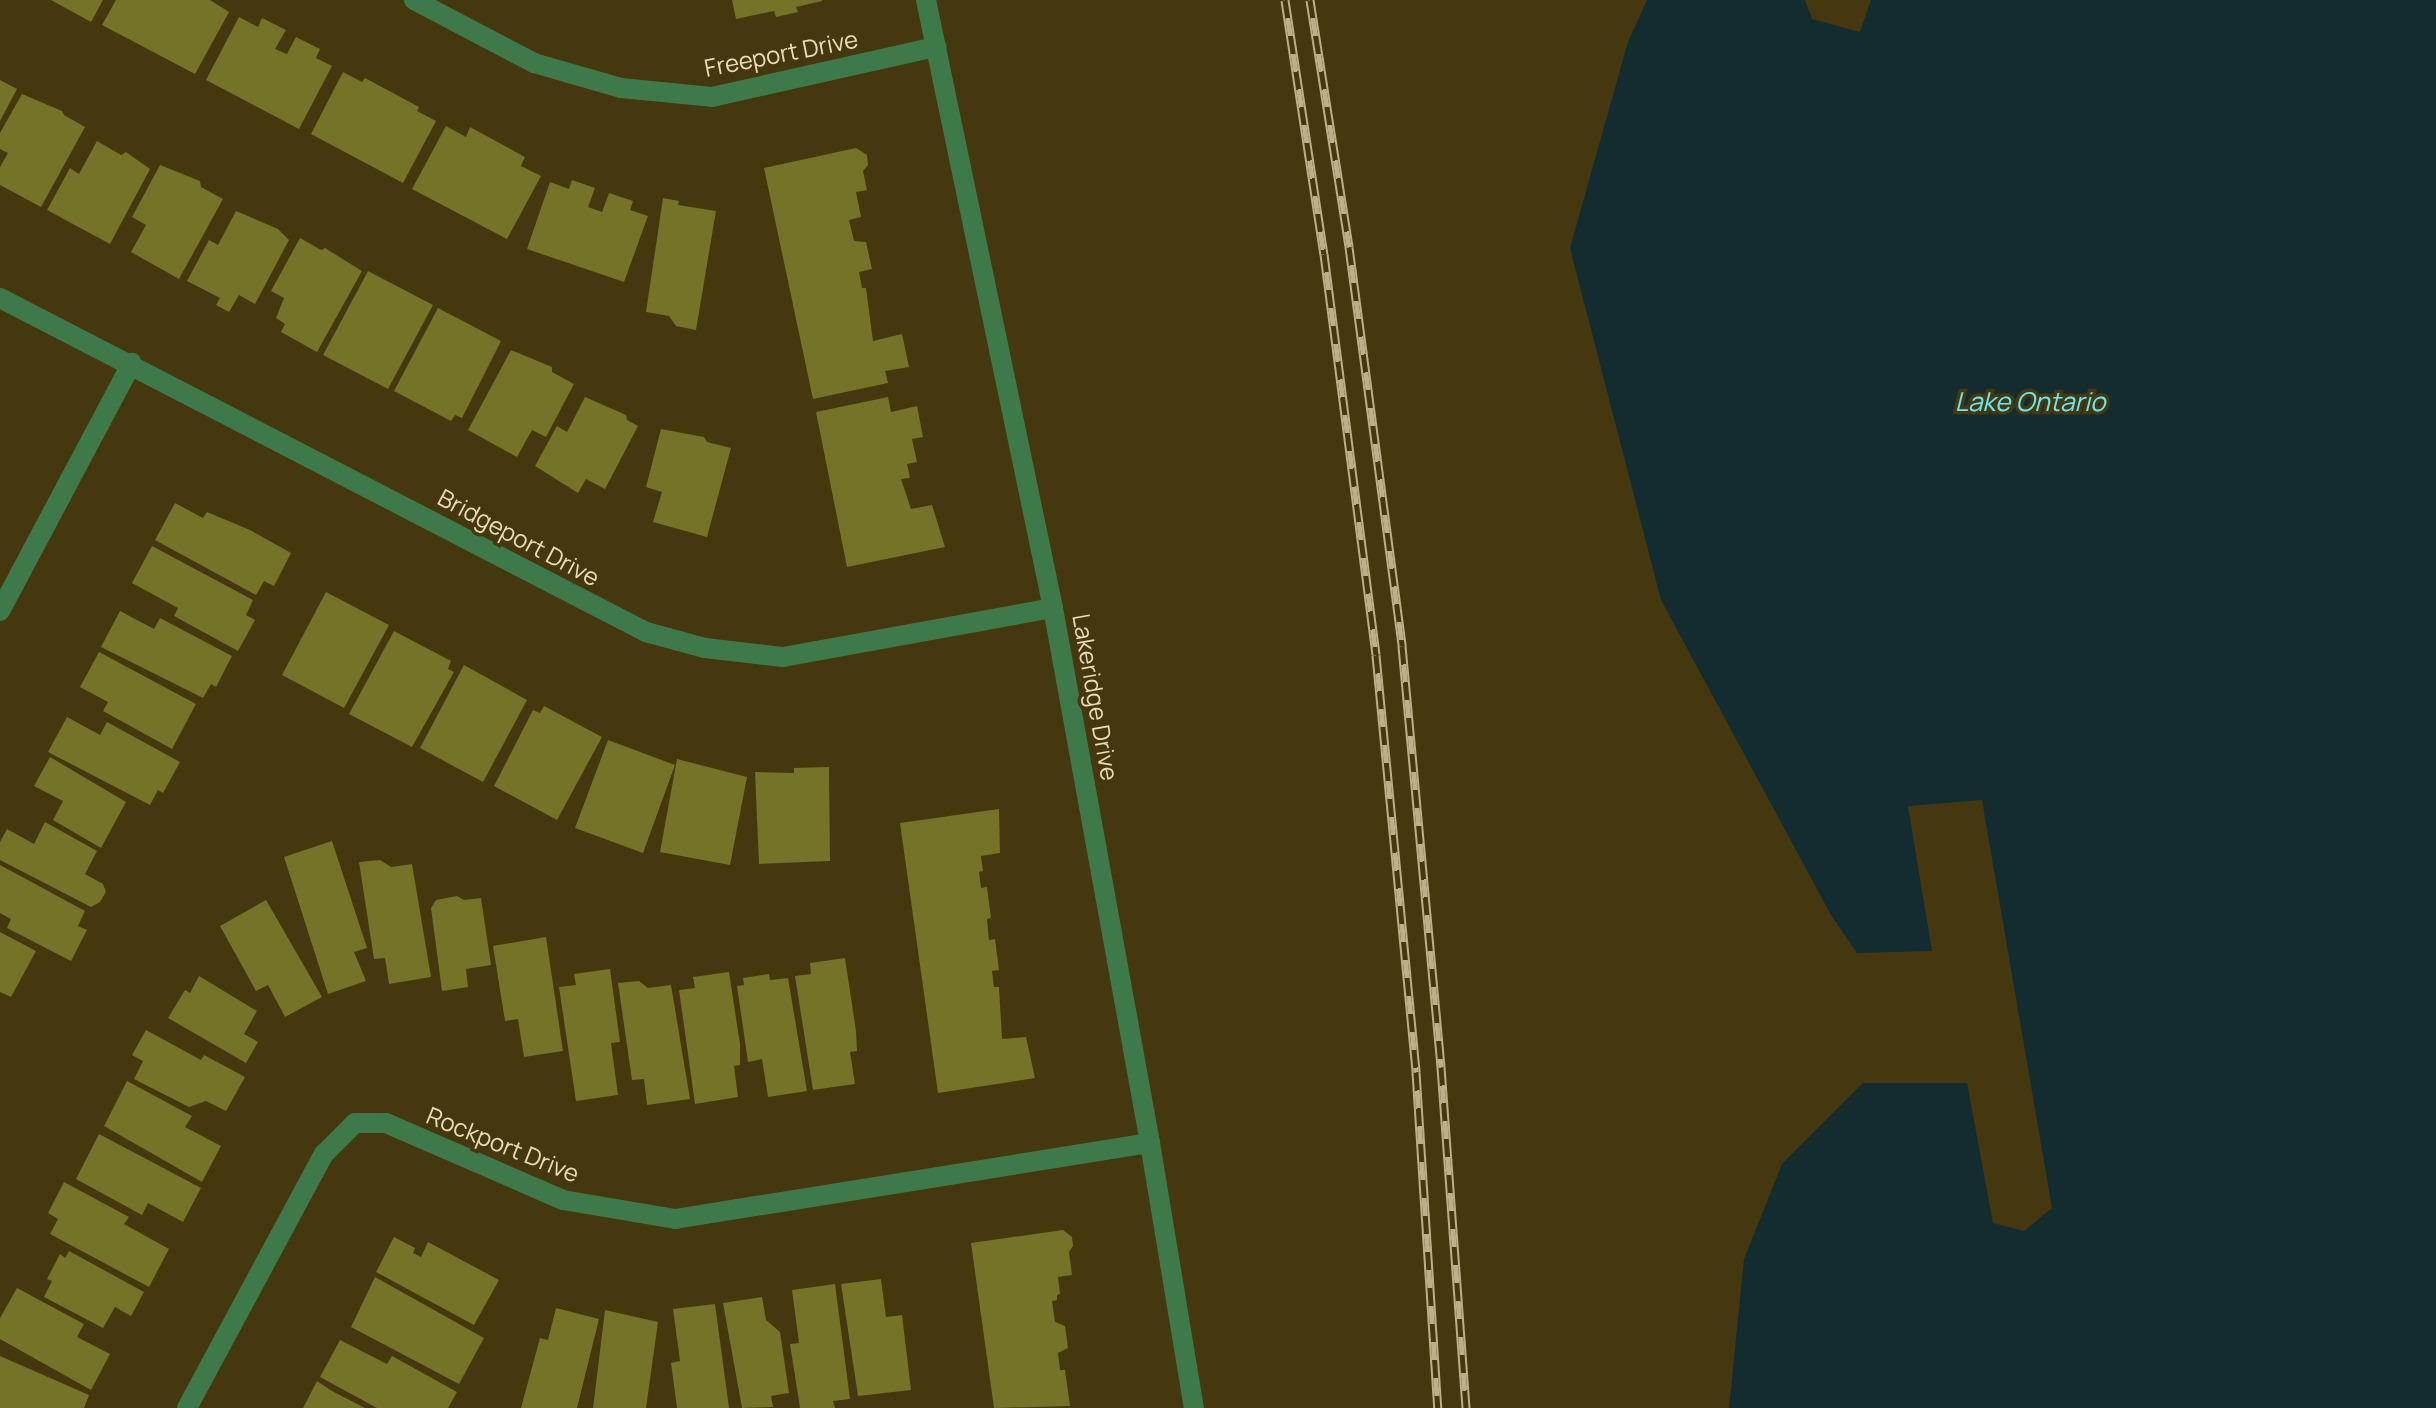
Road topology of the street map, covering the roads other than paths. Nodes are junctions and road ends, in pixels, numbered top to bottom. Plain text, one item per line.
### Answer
1 (414, 0) edge
2 (926, 0) edge
3 (936, 47) junction
4 (0, 298) edge
5 (132, 363) junction
6 (1053, 608) junction
7 (0, 611) edge
8 (1150, 1143) junction
9 (187, 1408) edge
10 (1194, 1408) edge

1 - 3 street, Freeport Drive
2 - 3 street, Lakeridge Drive
3 - 6 street, Lakeridge Drive
4 - 5 street, Bridgeport Drive
5 - 6 street, Bridgeport Drive
5 - 7 street
6 - 8 street, Lakeridge Drive
8 - 9 street, Rockport Drive
8 - 10 street, Lakeridge Drive

